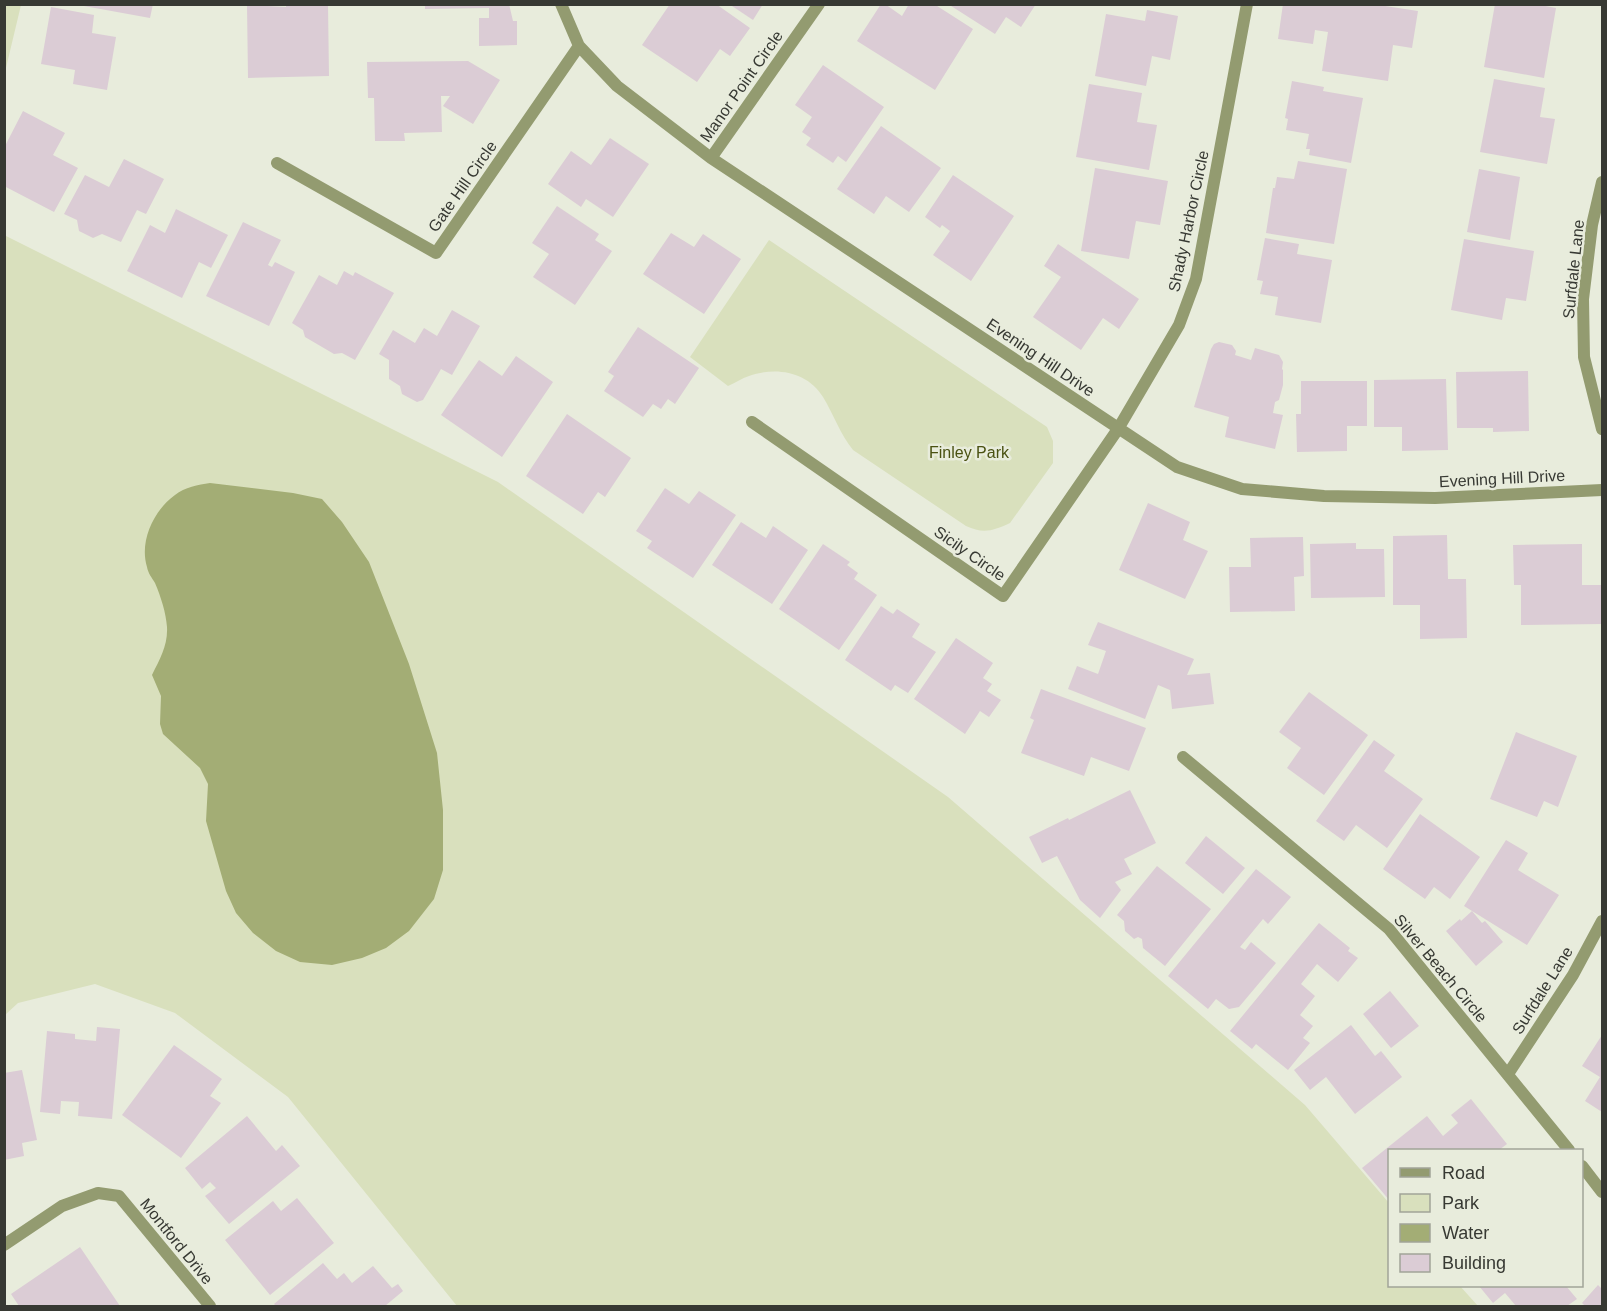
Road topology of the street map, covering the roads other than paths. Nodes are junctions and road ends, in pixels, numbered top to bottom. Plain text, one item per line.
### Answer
1 (561, 4) edge
2 (819, 4) edge
3 (1247, 4) edge
4 (579, 46) junction
5 (711, 158) junction
6 (277, 163) dead end
7 (1602, 182) edge
8 (752, 422) dead end
9 (1118, 429) junction
10 (1602, 429) edge
11 (1602, 490) edge
12 (1183, 757) dead end
13 (1602, 921) edge
14 (1508, 1074) junction
15 (1568, 1149) edge
16 (1583, 1168) edge
17 (1602, 1192) edge
18 (4, 1245) edge
19 (210, 1306) edge

1 - 4 street, Evening Hill Drive
2 - 5 street, Manor Point Circle
3 - 9 street, Shady Harbor Circle
4 - 5 street, Evening Hill Drive
4 - 6 street, Gate Hill Circle
5 - 9 street, Evening Hill Drive
7 - 10 street, Surfdale Lane
8 - 9 street, Sicily Circle
9 - 11 street, Evening Hill Drive
12 - 14 street, Silver Beach Circle
13 - 14 street, Surfdale Lane
14 - 15 street, Silver Beach Circle
16 - 17 street
18 - 19 street, Montford Drive

